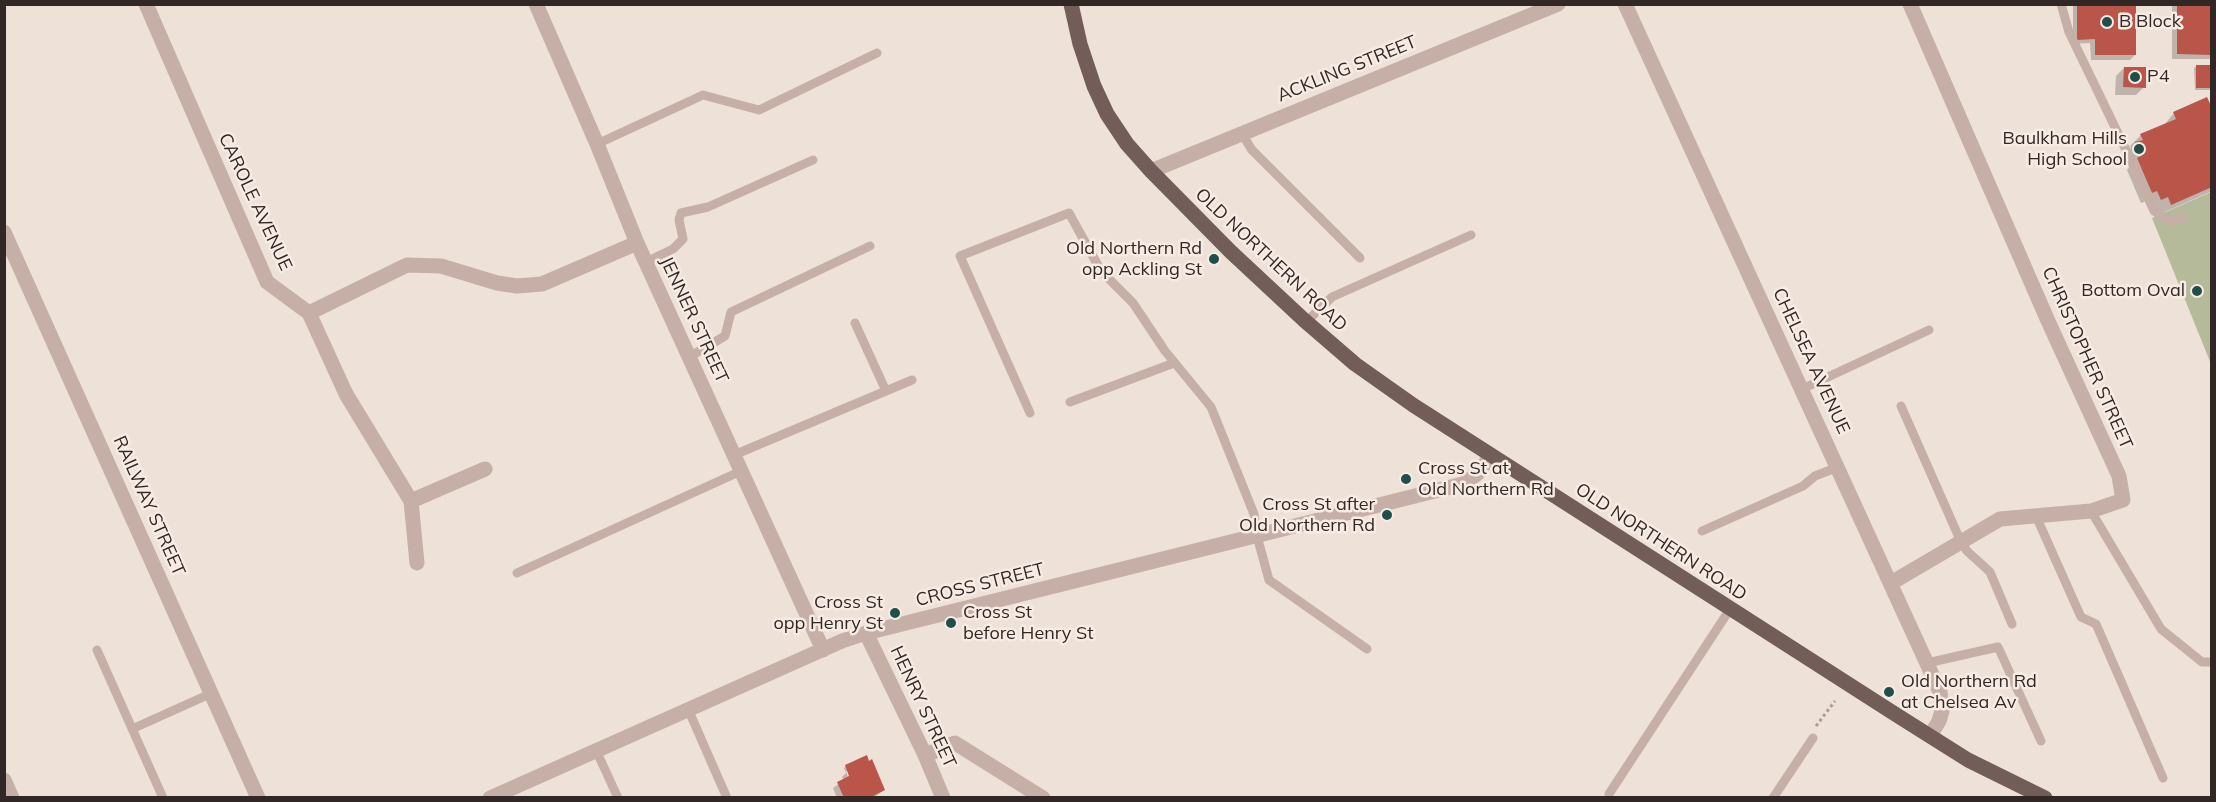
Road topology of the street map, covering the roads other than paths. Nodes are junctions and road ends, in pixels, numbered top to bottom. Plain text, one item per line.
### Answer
1 (146, 4) edge
2 (536, 4) edge
3 (1071, 4) edge
4 (1558, 4) edge
5 (1625, 4) edge
6 (1910, 4) edge
7 (2061, 4) edge
8 (877, 53) dead end
9 (1242, 134) junction
10 (597, 144) junction
11 (813, 160) dead end
12 (1150, 171) junction
13 (2183, 218) dead end
14 (4, 232) edge
15 (1471, 235) dead end
16 (637, 243) junction
17 (870, 246) dead end
18 (1360, 258) dead end
19 (646, 262) junction
20 (309, 313) junction
21 (1306, 322) junction
22 (855, 323) dead end
23 (1929, 330) dead end
24 (690, 357) junction
25 (1174, 363) junction
26 (912, 380) dead end
27 (1802, 389) junction
28 (886, 391) junction
29 (1070, 402) dead end
30 (1901, 406) dead end
31 (1030, 413) dead end
32 (734, 455) junction
33 (1491, 456) junction
34 (1838, 467) junction
35 (485, 469) dead end
36 (741, 471) junction
37 (411, 501) junction
38 (2091, 511) junction
39 (2036, 516) junction
40 (1702, 531) dead end
41 (1257, 536) junction
42 (1961, 542) junction
43 (417, 563) dead end
44 (517, 573) dead end
45 (1891, 583) junction
46 (1730, 609) junction
47 (2012, 624) dead end
48 (866, 633) junction
49 (1367, 649) dead end
50 (98, 650) dead end
51 (823, 650) junction
52 (2211, 662) edge
53 (1927, 663) junction
54 (212, 693) junction
55 (688, 709) junction
56 (132, 729) junction
57 (1930, 736) junction
58 (1812, 738) road end
59 (2041, 741) dead end
60 (596, 750) junction
61 (925, 755) junction
62 (2163, 778) dead end
63 (4, 780) edge
64 (1609, 794) dead end
65 (12, 798) edge
66 (162, 798) edge
67 (258, 798) edge
68 (490, 798) edge
69 (618, 798) edge
70 (727, 798) edge
71 (943, 798) edge
72 (1043, 798) edge
73 (1773, 798) edge
74 (2045, 798) edge

1 - 20 street, CAROLE AVENUE
2 - 10 street, JENNER STREET
3 - 12 main road, OLD NORTHERN ROAD
4 - 9 street, ACKLING STREET
5 - 27 street, CHELSEA AVENUE
6 - 38 street, CHRISTOPHER STREET
7 - 13 lane
8 - 10 lane
9 - 12 street, ACKLING STREET
9 - 18 lane
10 - 16 street, JENNER STREET
11 - 19 lane
12 - 21 main road, OLD NORTHERN ROAD
14 - 54 street, RAILWAY STREET
15 - 21 lane
16 - 19 street, JENNER STREET
16 - 20 street
17 - 24 lane
19 - 24 street, JENNER STREET
20 - 37 street, CAROLE AVENUE
21 - 33 main road, OLD NORTHERN ROAD
22 - 28 lane
23 - 27 lane
24 - 32 street, JENNER STREET
25 - 29 lane
25 - 31 lane
25 - 41 lane
26 - 28 lane
27 - 34 street, CHELSEA AVENUE
28 - 32 lane
30 - 42 lane
32 - 36 street, JENNER STREET
33 - 41 street, CROSS STREET
33 - 46 main road, OLD NORTHERN ROAD
34 - 40 lane
34 - 45 street, CHELSEA AVENUE
35 - 37 street
36 - 44 lane
36 - 51 street, JENNER STREET
37 - 43 street, CAROLE AVENUE
38 - 39 street, CHRISTOPHER STREET
38 - 52 lane
39 - 42 street, CHRISTOPHER STREET
39 - 62 lane
41 - 48 street, CROSS STREET
41 - 49 lane
42 - 45 street, CHRISTOPHER STREET
42 - 47 lane
45 - 53 street, CHELSEA AVENUE
46 - 57 main road, OLD NORTHERN ROAD
46 - 64 lane
48 - 51 street, CROSS STREET
48 - 61 street, HENRY STREET
50 - 56 lane
51 - 55 street, CROSS STREET
53 - 57 street, CHELSEA AVENUE
53 - 59 lane
54 - 56 lane
54 - 67 street, RAILWAY STREET
55 - 60 street, CROSS STREET
55 - 70 lane
56 - 66 lane
57 - 74 main road, OLD NORTHERN ROAD
58 - 73 lane
60 - 68 street, CROSS STREET
60 - 69 lane
61 - 71 street, HENRY STREET
61 - 72 street
63 - 65 street

